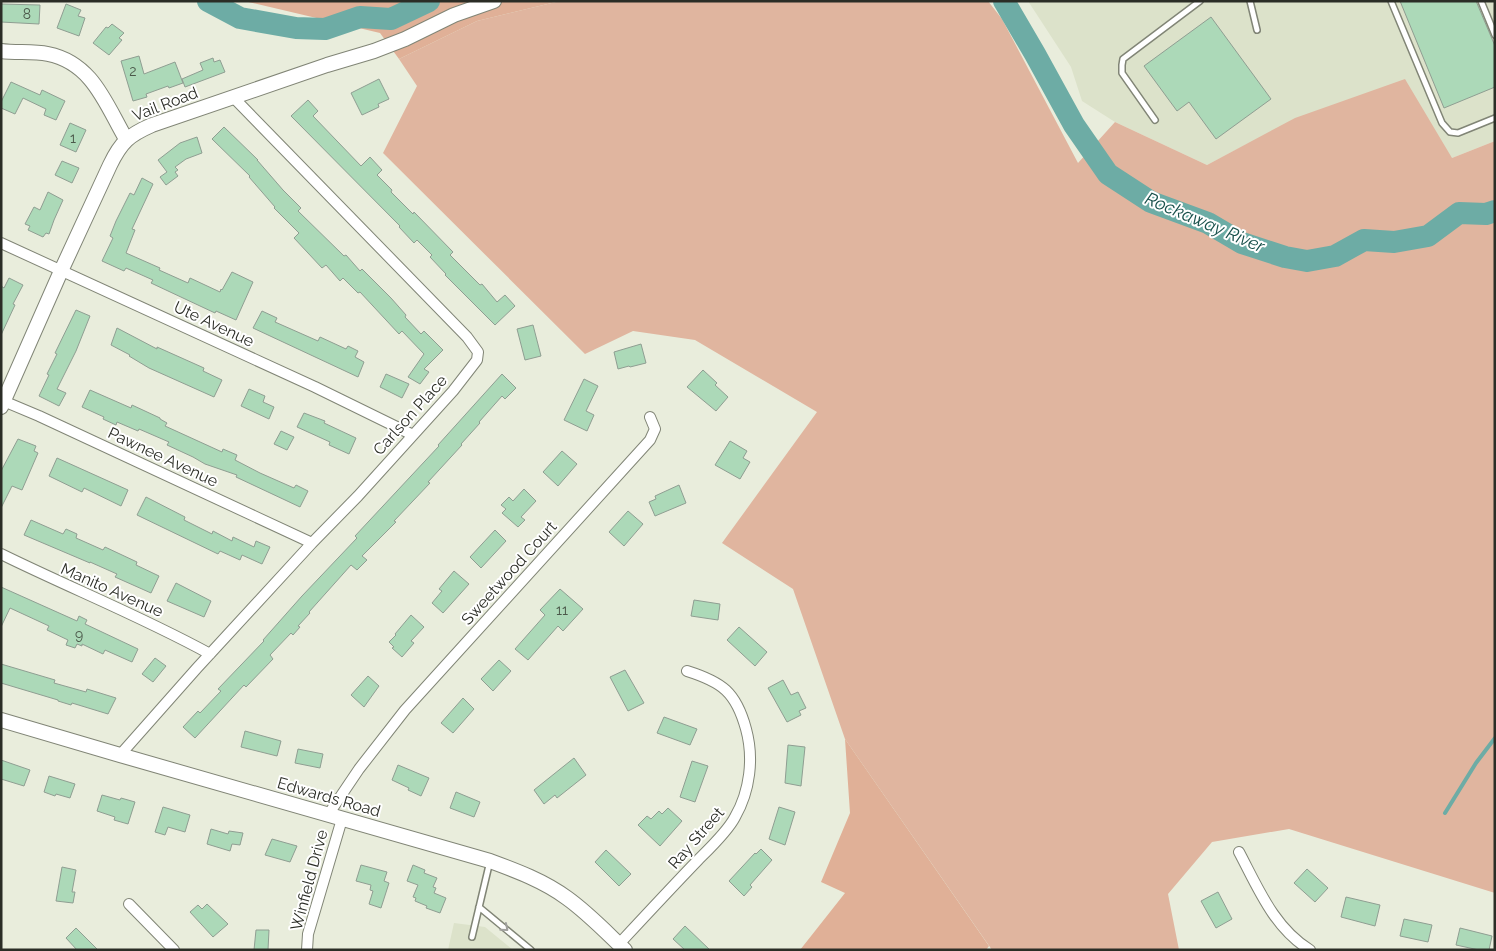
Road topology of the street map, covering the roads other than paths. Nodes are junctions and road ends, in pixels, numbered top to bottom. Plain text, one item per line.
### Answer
1 (494, 1) edge
2 (1200, 1) edge
3 (1250, 1) edge
4 (1391, 1) edge
5 (1481, 1) edge
6 (1257, 30) dead end
7 (1495, 35) edge
8 (1, 51) edge
9 (233, 97) junction
10 (1495, 118) edge
11 (1155, 120) dead end
12 (126, 139) junction
13 (1, 243) edge
14 (61, 271) junction
15 (2, 403) edge
16 (650, 416) dead end
17 (413, 435) junction
18 (312, 543) junction
19 (1, 554) edge
20 (210, 654) junction
21 (687, 671) dead end
22 (1, 720) edge
23 (376, 747) joint
24 (120, 755) junction
25 (328, 815) junction
26 (342, 819) junction
27 (1239, 852) dead end
28 (490, 861) junction
29 (129, 904) dead end
30 (479, 907) junction
31 (472, 937) dead end
32 (622, 947) edge
33 (174, 950) edge
34 (307, 950) edge
35 (531, 950) edge
36 (1310, 950) edge

1 - 9 street, Vail Road
2 - 11 lane
3 - 6 lane
4 - 10 lane
5 - 7 lane
8 - 12 street
9 - 12 street, Vail Road
9 - 17 street, Carlson Place
12 - 14 street, Vail Road
13 - 14 street, Ute Avenue
14 - 15 street, Vail Road
14 - 17 street, Ute Avenue
15 - 18 street, Pawnee Avenue
16 - 23 street, Sweetwood Court
17 - 18 street, Carlson Place
18 - 20 street, Carlson Place
19 - 20 street, Manito Avenue
20 - 24 street, Carlson Place
21 - 32 street, Ray Street
22 - 24 street, Edwards Road
23 - 25 street, Winfield Drive
24 - 25 street, Edwards Road
25 - 26 street, Edwards Road
26 - 28 street, Edwards Road
26 - 34 street, Winfield Drive
27 - 36 street
28 - 30 lane
28 - 32 street, Edwards Road
29 - 33 street
30 - 31 lane
30 -> 35 lane

